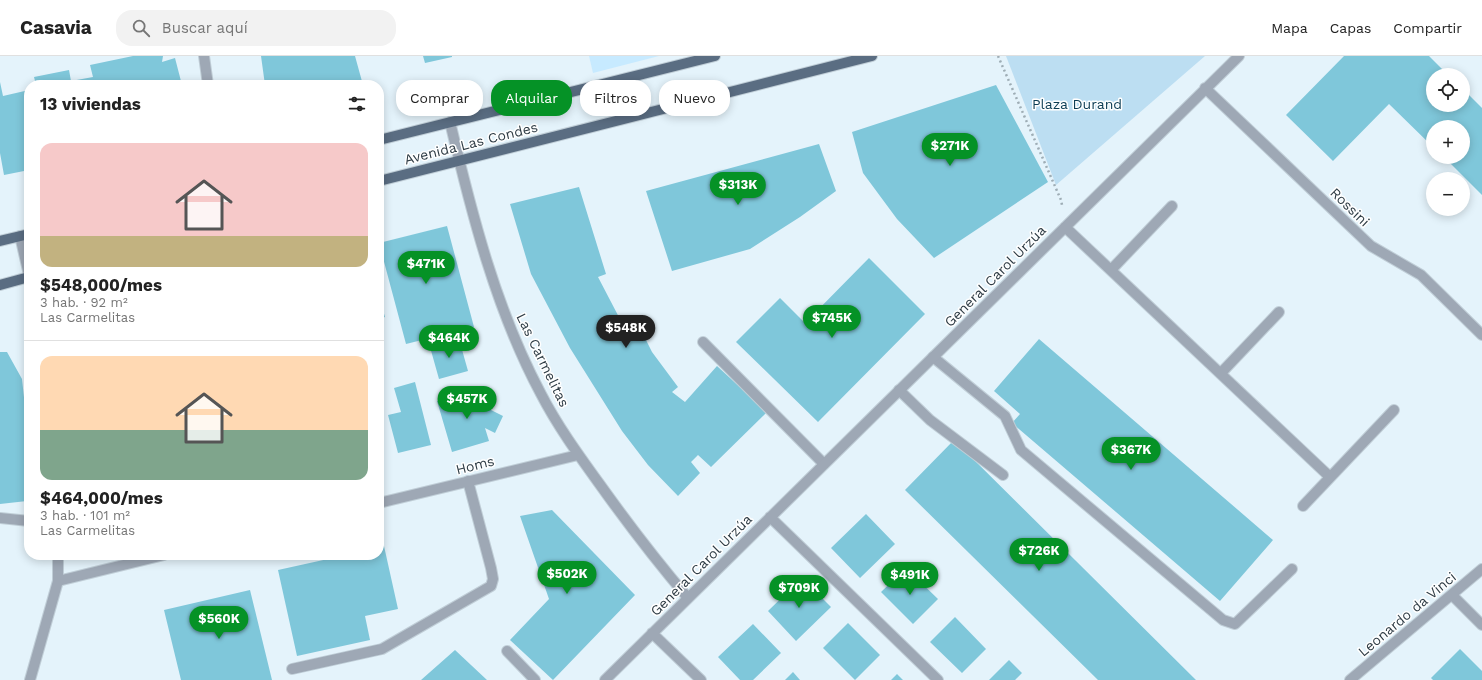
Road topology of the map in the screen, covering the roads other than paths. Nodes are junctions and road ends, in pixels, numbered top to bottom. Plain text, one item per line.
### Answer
1 (204, 56) edge
2 (715, 56) edge
3 (872, 56) edge
4 (1239, 56) edge
5 (207, 80) edge
6 (1205, 88) junction
7 (450, 122) junction
8 (384, 139) edge
9 (459, 160) junction
10 (384, 180) edge
11 (1172, 206) dead end
12 (1065, 227) junction
13 (24, 235) edge
14 (0, 241) edge
15 (1111, 270) junction
16 (24, 278) edge
17 (0, 285) edge
18 (1279, 312) dead end
19 (1482, 335) edge
20 (703, 342) dead end
21 (933, 357) junction
22 (1221, 373) junction
23 (899, 390) junction
24 (1394, 410) dead end
25 (578, 455) junction
26 (824, 464) junction
27 (1003, 475) dead end
28 (1330, 477) junction
29 (468, 481) junction
30 (384, 502) edge
31 (1303, 506) dead end
32 (770, 517) junction
33 (0, 518) edge
34 (24, 520) edge
35 (58, 560) edge
36 (144, 560) edge
37 (1292, 569) dead end
38 (1482, 569) edge
39 (58, 581) junction
40 (1452, 595) junction
41 (688, 598) junction
42 (1482, 624) edge
43 (652, 633) junction
44 (507, 651) dead end
45 (292, 669) dead end
46 (30, 680) edge
47 (536, 680) edge
48 (605, 680) edge
49 (701, 680) edge
50 (938, 680) edge
51 (1350, 680) edge

1 - 5 street
2 - 7 main road, Avenida Las Condes
3 - 9 main road, Avenida Las Condes
4 - 6 street, General Carol Urzúa
6 - 12 street, General Carol Urzúa
6 - 19 street, Rossini
7 - 8 main road, Avenida Las Condes
7 - 9 street, Las Carmelitas
9 - 10 main road, Avenida Las Condes
9 - 25 street, Las Carmelitas
11 - 15 street
12 - 15 street
12 - 21 street, General Carol Urzúa
13 - 14 main road
15 - 22 street
16 - 17 main road
18 - 22 street
20 - 26 street
21 - 23 street, General Carol Urzúa
21 - 37 street
22 - 28 street
23 - 26 street, General Carol Urzúa
23 - 27 street
24 - 28 street
25 - 29 street, Homs
25 - 41 street, Las Carmelitas
26 - 32 street, General Carol Urzúa
28 - 31 street
29 - 30 street, Homs
29 - 45 street
32 - 41 street, General Carol Urzúa
32 - 50 street, General Carol Urzúa
33 - 34 street
35 - 39 street
36 - 39 street
38 - 40 street, Leonardo da Vinci
39 - 46 street
40 - 42 street
40 - 51 street, Leonardo da Vinci
41 - 43 street, General Carol Urzúa
43 - 48 street, General Carol Urzúa
43 - 49 street, General Carol Urzúa
44 - 47 street

